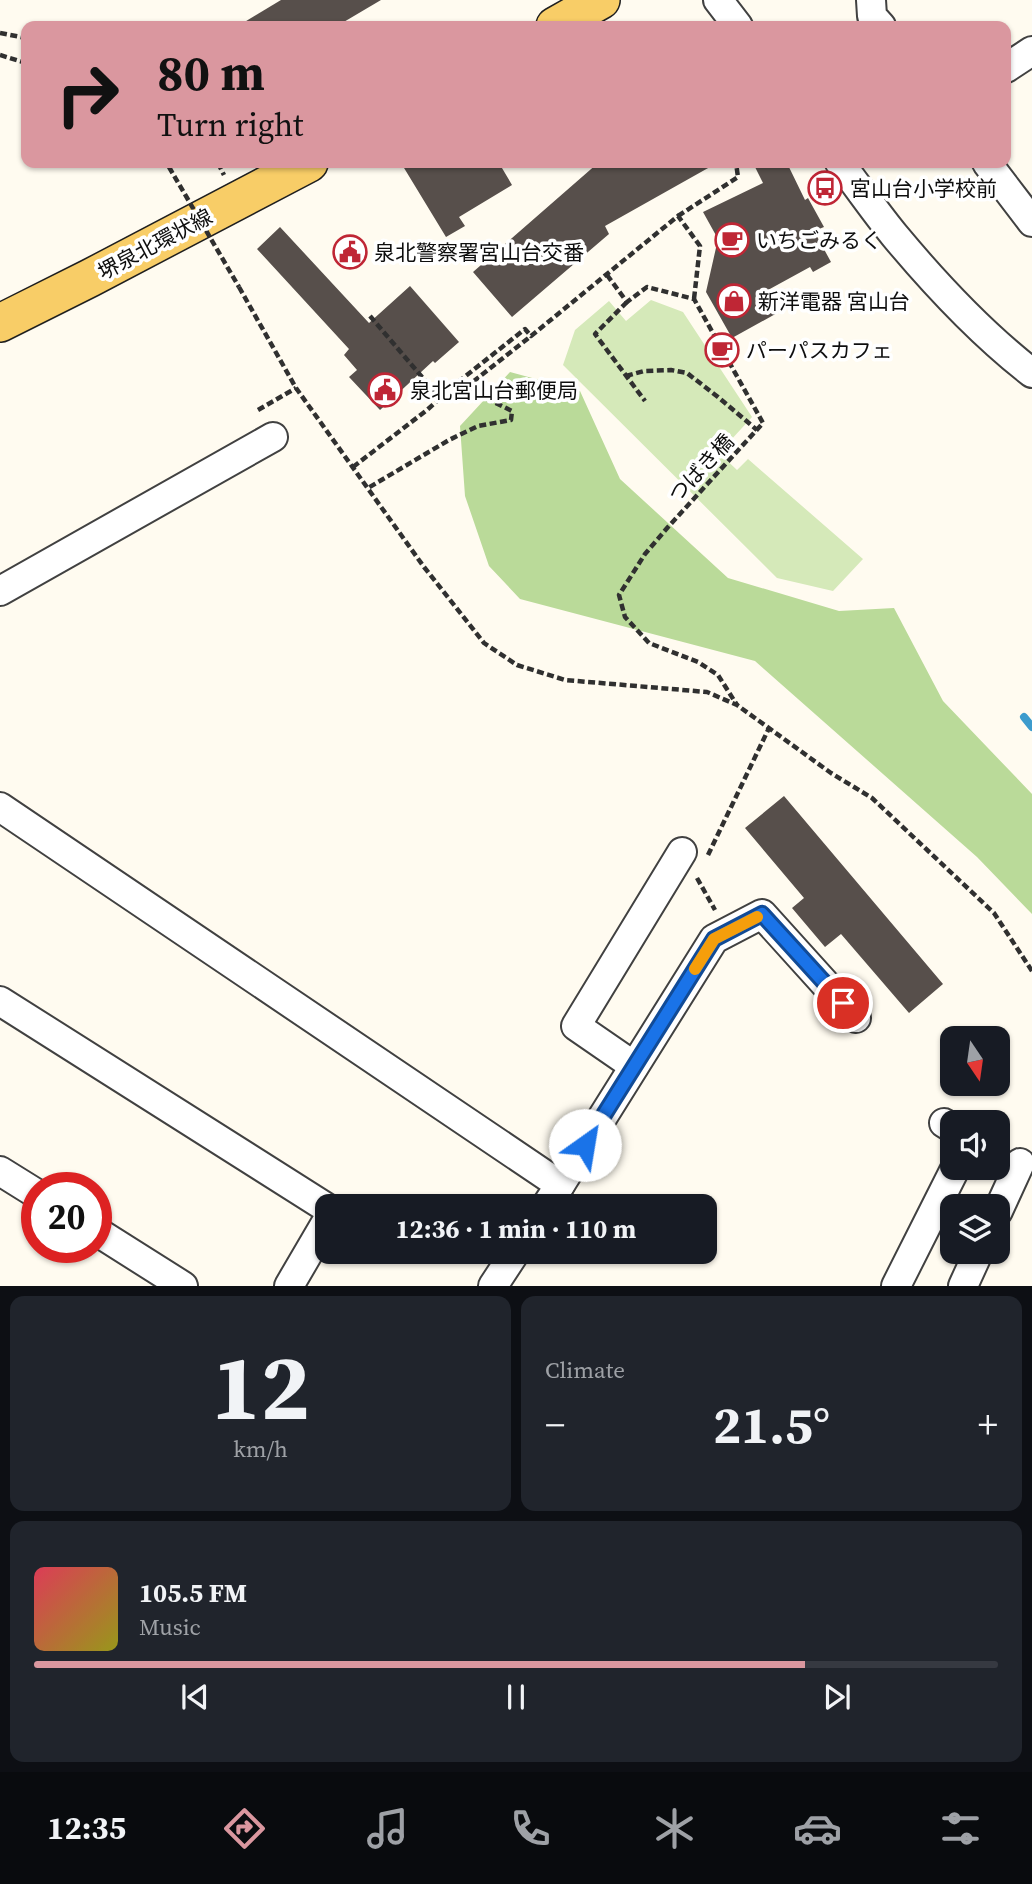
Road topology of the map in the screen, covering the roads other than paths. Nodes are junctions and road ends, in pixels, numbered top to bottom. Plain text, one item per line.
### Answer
1 (601, 0) edge
2 (718, 0) edge
3 (871, 0) edge
4 (564, 21) edge
5 (734, 21) edge
6 (876, 21) edge
7 (1032, 51) edge
8 (1011, 65) edge
9 (299, 168) edge
10 (844, 168) edge
11 (991, 168) edge
12 (1032, 222) edge
13 (0, 323) edge
14 (1032, 373) edge
15 (273, 437) dead end
16 (0, 591) edge
17 (0, 807) edge
18 (682, 852) dead end
19 (0, 1001) edge
20 (856, 1018) dead end
21 (634, 1066) junction
22 (1016, 1162) edge
23 (0, 1171) edge
24 (949, 1180) edge
25 (21, 1184) edge
26 (552, 1194) edge
27 (554, 1194) edge
28 (1004, 1194) edge
29 (315, 1200) edge
30 (112, 1241) edge
31 (315, 1242) edge
32 (507, 1264) edge
33 (973, 1264) edge
34 (183, 1286) edge
35 (289, 1286) edge
36 (493, 1286) edge
37 (896, 1286) edge
38 (962, 1286) edge

1 - 4 main road
2 - 5 street
3 - 6 street
7 - 8 street
9 - 13 main road, 堺泉北環状線
10 - 14 street
11 - 12 street
15 - 16 street
17 - 26 street
18 - 21 street
19 - 29 street
20 - 21 street
21 - 27 street
22 - 28 street
23 - 25 street
24 - 37 street
30 - 34 street
31 - 35 street
32 - 36 street
33 - 38 street

